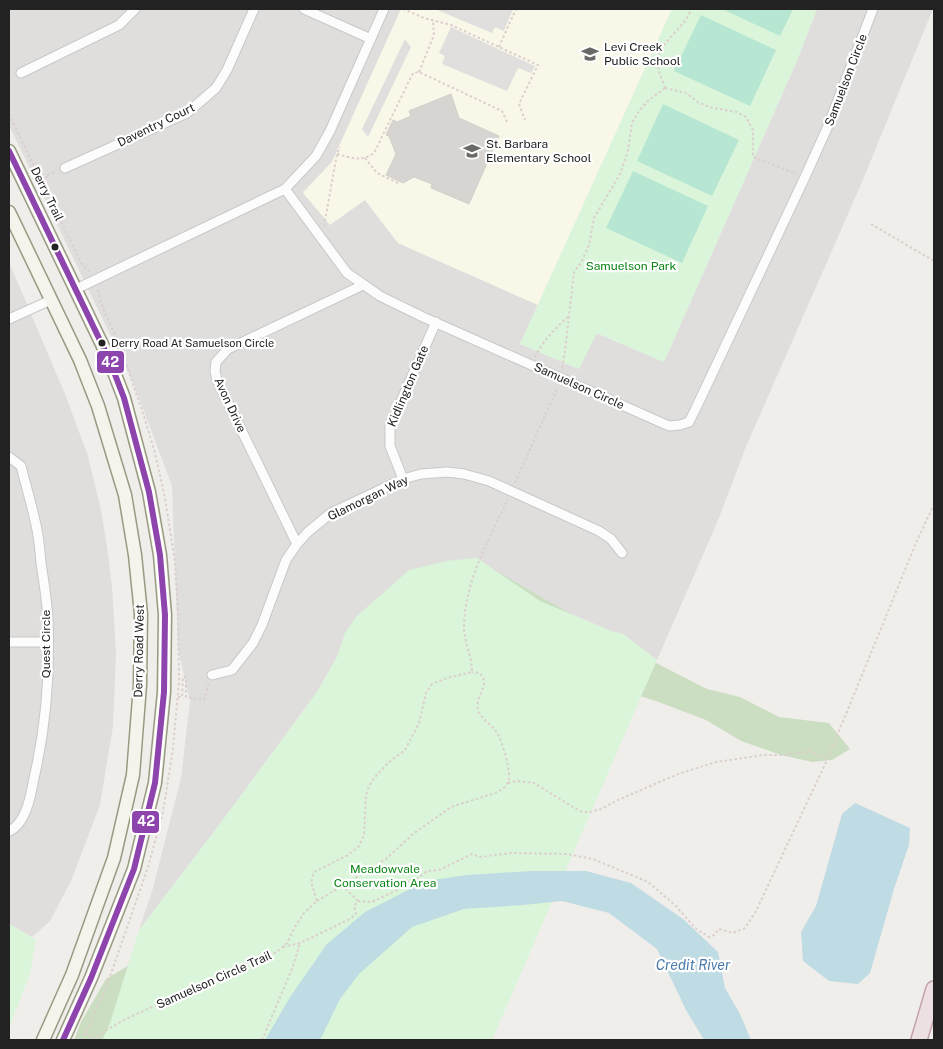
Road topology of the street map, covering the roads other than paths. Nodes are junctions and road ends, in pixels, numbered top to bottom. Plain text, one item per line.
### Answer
1 (134, 9) edge
2 (254, 9) edge
3 (304, 9) edge
4 (384, 9) edge
5 (873, 9) edge
6 (371, 39) junction
7 (21, 73) dead end
8 (9, 151) edge
9 (66, 168) road end
10 (285, 189) junction
11 (9, 212) edge
12 (363, 285) junction
13 (76, 289) junction
14 (50, 300) junction
15 (9, 319) edge
16 (436, 322) junction
17 (9, 458) edge
18 (403, 479) junction
19 (297, 544) junction
20 (622, 553) dead end
21 (9, 642) edge
22 (47, 642) junction
23 (212, 675) road end
24 (9, 831) edge
25 (934, 989) edge
26 (43, 1040) edge
27 (63, 1040) edge
28 (919, 1040) edge

1 - 7 street
2 - 9 street, Daventry Court
3 - 6 street
4 - 6 street
5 - 16 street, Samuelson Circle
6 - 10 street
8 - 13 main road, Derry Road West
10 - 12 street, Samuelson Circle
10 - 13 street
11 - 14 main road, Derry Road West
12 - 16 street, Samuelson Circle
12 - 19 street, Avon Drive
13 - 27 main road, Derry Road West
14 - 15 street
14 - 26 main road, Derry Road West
16 - 18 street, Kidlington Gate
17 - 22 street, Quest Circle
18 - 19 street, Glamorgan Way
18 - 20 street, Glamorgan Way
19 - 23 street, Glamorgan Way
21 - 22 street
22 - 24 street, Quest Circle
25 - 28 highway

